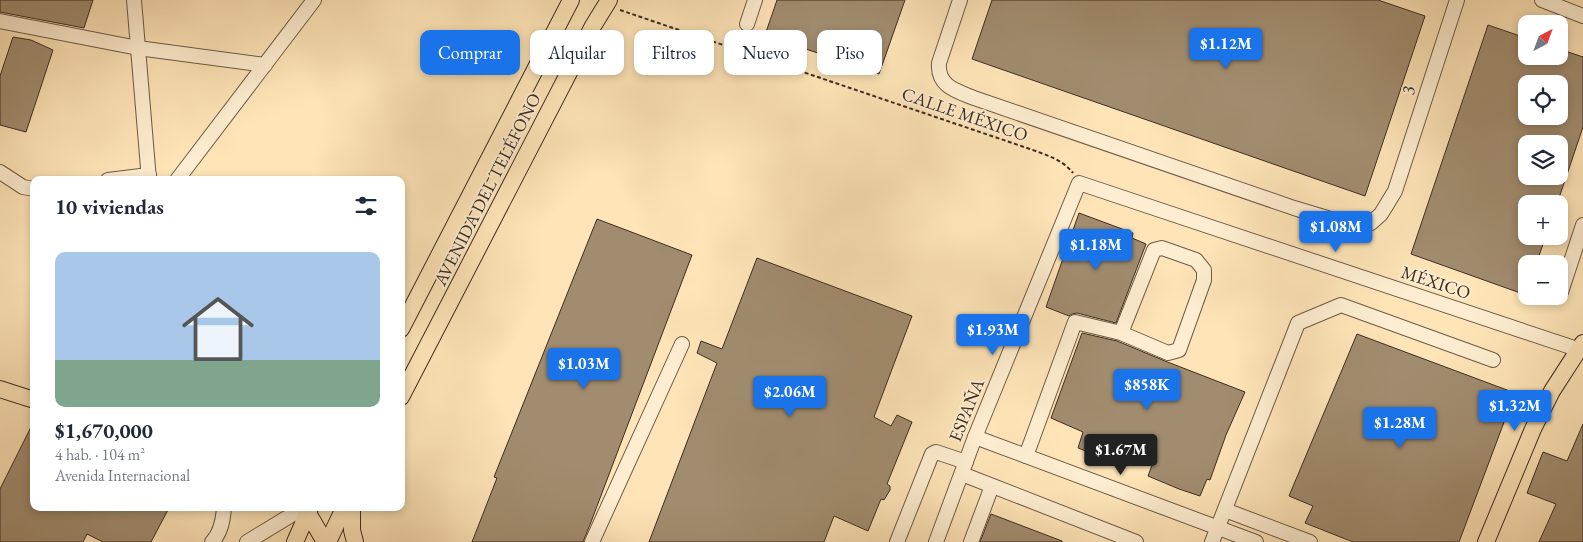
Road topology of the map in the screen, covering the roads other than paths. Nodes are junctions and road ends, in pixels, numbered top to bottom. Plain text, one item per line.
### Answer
1 (134, 0) edge
2 (314, 0) edge
3 (571, 0) edge
4 (755, 0) edge
5 (960, 0) edge
6 (1457, 0) edge
7 (1542, 0) edge
8 (608, 2) edge
9 (1583, 16) edge
10 (0, 21) edge
11 (747, 24) dead end
12 (138, 48) junction
13 (265, 65) junction
14 (0, 172) edge
15 (149, 176) edge
16 (180, 176) edge
17 (1079, 183) joint
18 (30, 188) edge
19 (1583, 226) edge
20 (1568, 271) edge
21 (405, 321) edge
22 (1121, 333) junction
23 (682, 344) dead end
24 (1582, 348) edge
25 (1493, 360) dead end
26 (0, 389) edge
27 (405, 389) edge
28 (30, 399) edge
29 (975, 437) junction
30 (1026, 456) junction
31 (964, 468) junction
32 (992, 486) junction
33 (1225, 510) junction
34 (224, 511) edge
35 (302, 511) edge
36 (305, 511) edge
37 (307, 511) edge
38 (342, 511) edge
39 (352, 511) edge
40 (1218, 528) junction
41 (212, 542) edge
42 (247, 542) edge
43 (295, 542) edge
44 (326, 542) edge
45 (355, 542) edge
46 (592, 542) edge
47 (896, 542) edge
48 (936, 542) edge
49 (971, 542) edge
50 (1136, 542) edge
51 (1212, 542) edge
52 (1256, 542) edge
53 (1310, 542) edge
54 (1486, 542) edge

1 - 12 street
2 - 13 street
3 - 21 main road, AVENIDA DEL TELÉFONO
4 - 11 street
5 - 6 street, 3
7 - 9 street
8 - 27 main road, AVENIDA DEL TELÉFONO
10 - 12 street
12 - 13 street
12 - 15 street
13 - 16 street
14 - 18 street
17 - 24 street, MÉXICO
17 - 29 street, ESPAÑA
19 - 20 street
22 - 22 street
22 - 30 street
23 - 46 street
24 - 54 main road
25 - 33 street
26 - 28 main road
29 - 30 street
29 - 31 street, ESPAÑA
30 - 40 street
31 - 32 street
31 - 47 street
31 - 48 street, ESPAÑA
32 - 49 street
32 - 50 street
33 - 40 street
33 - 53 street
34 - 41 street
35 - 42 street
36 - 43 main road
37 - 44 main road
38 - 44 main road
39 - 45 main road
40 - 51 street
40 - 52 street

